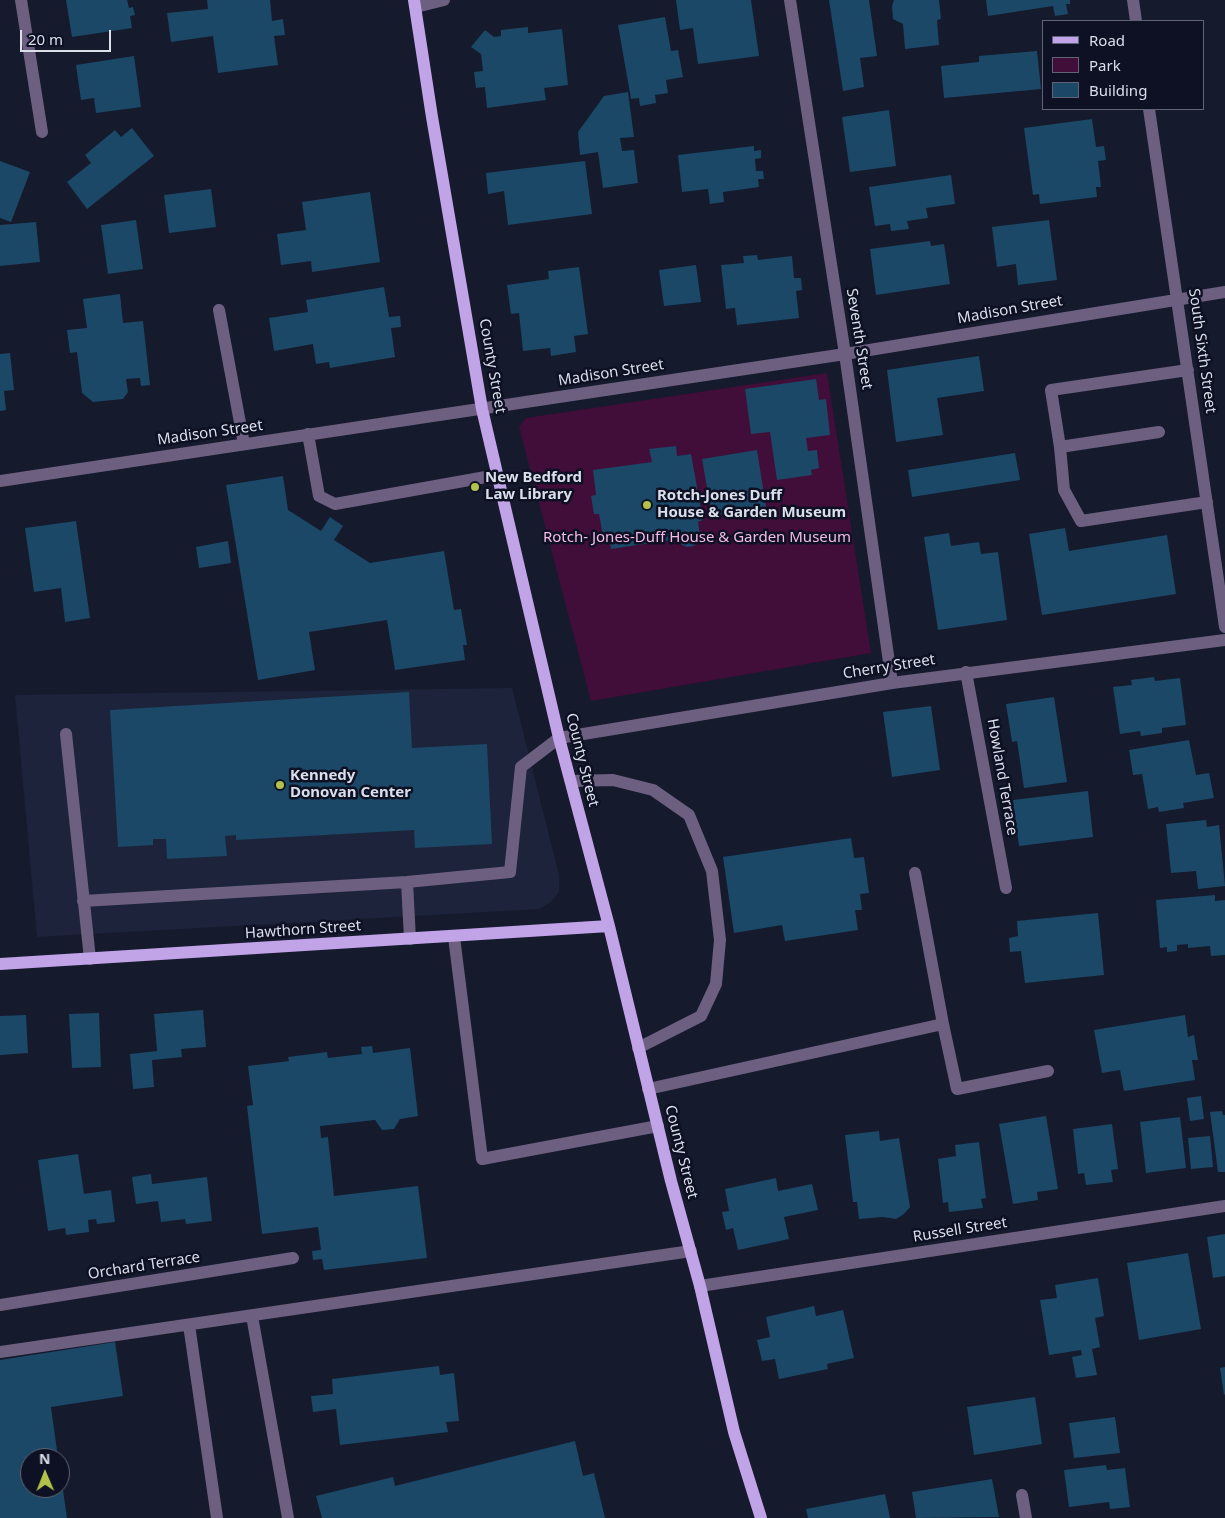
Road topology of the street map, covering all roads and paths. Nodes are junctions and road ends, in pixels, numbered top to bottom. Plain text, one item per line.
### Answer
1 (22, 0) edge
2 (444, 0) edge
3 (790, 0) edge
4 (1133, 0) edge
5 (415, 4) edge
6 (1136, 20) edge
7 (1149, 110) edge
8 (42, 132) dead end
9 (1225, 292) edge
10 (1178, 298) junction
11 (219, 310) dead end
12 (845, 354) junction
13 (1188, 370) junction
14 (482, 409) junction
15 (1159, 432) dead end
16 (308, 434) junction
17 (244, 444) junction
18 (1060, 447) junction
19 (498, 475) junction
20 (0, 481) edge
21 (1207, 502) junction
22 (1225, 627) edge
23 (1225, 640) edge
24 (966, 672) junction
25 (892, 683) junction
26 (66, 734) dead end
27 (559, 738) junction
28 (571, 781) junction
29 (915, 872) dead end
30 (407, 882) junction
31 (1006, 888) dead end
32 (83, 901) junction
33 (609, 926) junction
34 (454, 937) junction
35 (410, 940) junction
36 (90, 959) junction
37 (0, 964) edge
38 (943, 1024) junction
39 (638, 1048) junction
40 (1048, 1071) dead end
41 (648, 1090) junction
42 (658, 1126) junction
43 (1225, 1206) edge
44 (691, 1251) junction
45 (293, 1258) dead end
46 (700, 1286) junction
47 (0, 1305) edge
48 (252, 1316) junction
49 (189, 1325) junction
50 (0, 1352) edge
51 (1022, 1495) dead end
52 (217, 1518) edge
53 (288, 1518) edge
54 (761, 1518) edge
55 (1026, 1518) edge

1 - 8 street
2 - 5 street
3 - 12 street, Seventh Street
4 - 6 street
5 - 14 main road, County Street
7 - 10 street, South Sixth Street
9 - 10 street, Madison Street
10 - 12 street, Madison Street
10 - 13 street, South Sixth Street
11 - 17 street
12 - 14 street, Madison Street
12 - 25 street, Seventh Street
13 - 18 street
13 - 21 street, South Sixth Street
14 - 16 street, Madison Street
14 - 19 main road, County Street
15 - 18 street
16 - 17 street, Madison Street
16 - 19 street
17 - 20 street, Madison Street
18 - 21 street
19 - 27 main road, County Street
21 - 22 street, South Sixth Street
23 - 24 street, Cherry Street
24 - 25 street, Cherry Street
24 - 31 street, Howland Terrace
25 - 27 street, Cherry Street
26 - 32 street
27 - 28 main road, County Street
27 - 30 street
28 - 33 main road, County Street
28 - 39 street
29 - 38 street
30 - 32 street
30 - 35 street
32 - 36 street
33 - 34 main road, Hawthorn Street
33 - 39 main road, County Street
34 - 35 main road, Hawthorn Street
34 - 42 street
35 - 36 main road, Hawthorn Street
36 - 37 main road, Hawthorn Street
38 - 40 street
38 - 41 street
39 - 41 main road, County Street
41 - 42 main road, County Street
42 - 44 main road, County Street
43 - 46 street, Russell Street
44 - 46 main road, County Street
44 - 48 street
45 - 47 street, Orchard Terrace
46 - 54 main road, County Street
48 - 49 street
48 - 53 street
49 - 50 street
49 - 52 street
51 - 55 street

